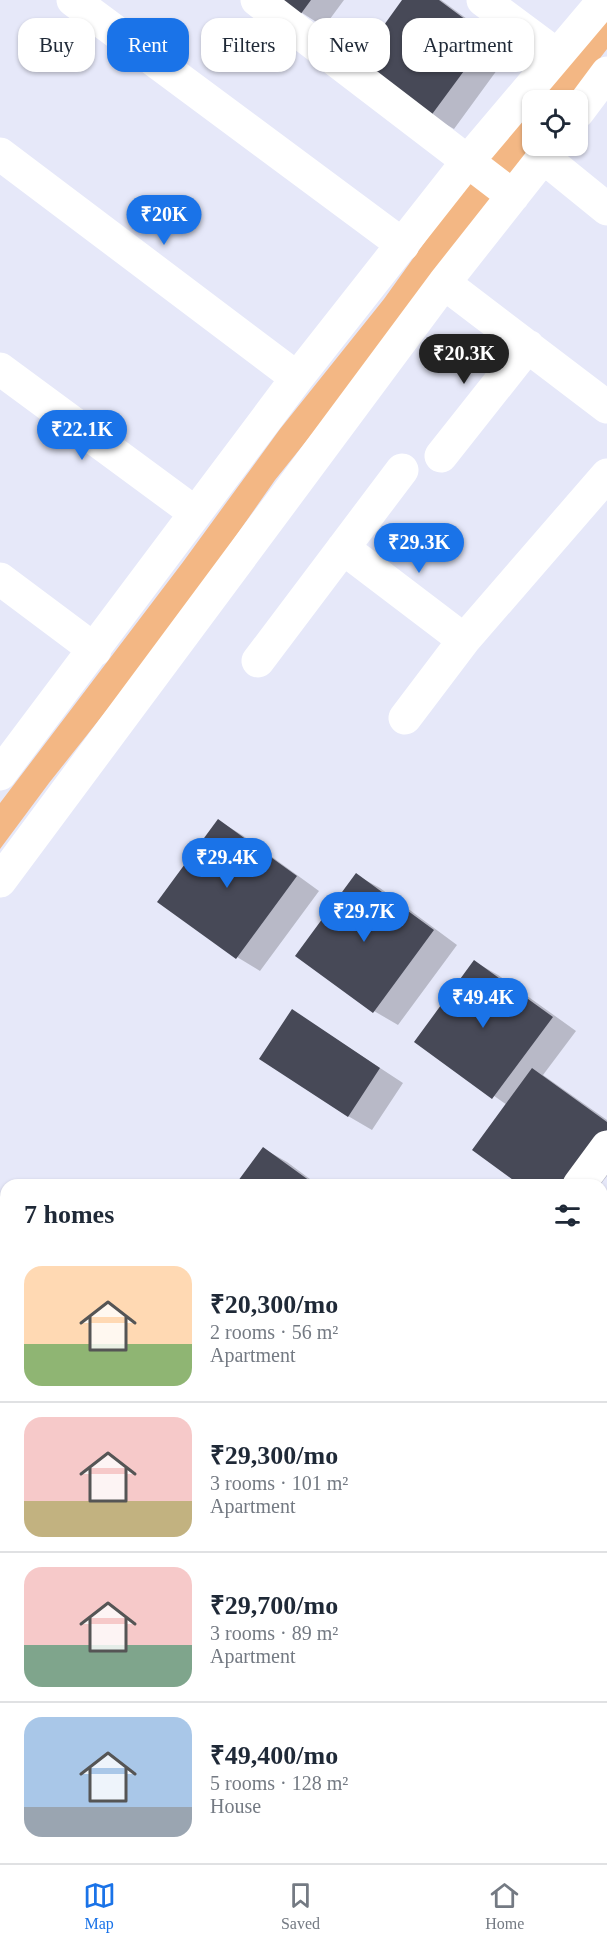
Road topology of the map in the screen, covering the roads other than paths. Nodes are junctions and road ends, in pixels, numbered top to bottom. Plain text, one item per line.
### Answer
1 (73, 0) edge
2 (257, 0) edge
3 (483, 0) edge
4 (604, 0) edge
5 (557, 56) junction
6 (607, 73) edge
7 (588, 99) edge
8 (0, 154) edge
9 (544, 156) edge
10 (553, 156) edge
11 (466, 162) junction
12 (513, 196) junction
13 (607, 209) edge
14 (403, 245) junction
15 (444, 283) junction
16 (528, 346) junction
17 (0, 369) edge
18 (297, 378) junction
19 (607, 407) edge
20 (441, 456) dead end
21 (402, 470) dead end
22 (607, 476) edge
23 (194, 512) junction
24 (343, 548) junction
25 (0, 579) edge
26 (464, 640) junction
27 (95, 650) junction
28 (258, 661) dead end
29 (405, 718) dead end
30 (0, 774) edge
31 (0, 881) edge
32 (607, 1148) edge
33 (584, 1179) edge

1 - 14 street
2 - 11 street
3 - 5 street
4 - 5 street
5 - 11 street
6 - 7 street
8 - 18 street
9 - 12 street
10 - 13 street
11 - 12 street
11 - 14 street
12 - 15 street
14 - 18 street
15 - 16 street
15 - 31 street
16 - 19 street
16 - 20 street
17 - 23 street
18 - 23 street
21 - 24 street
22 - 26 street
23 - 27 street
24 - 26 street
24 - 28 street
25 - 27 street
26 - 29 street
27 - 30 street
32 - 33 street

